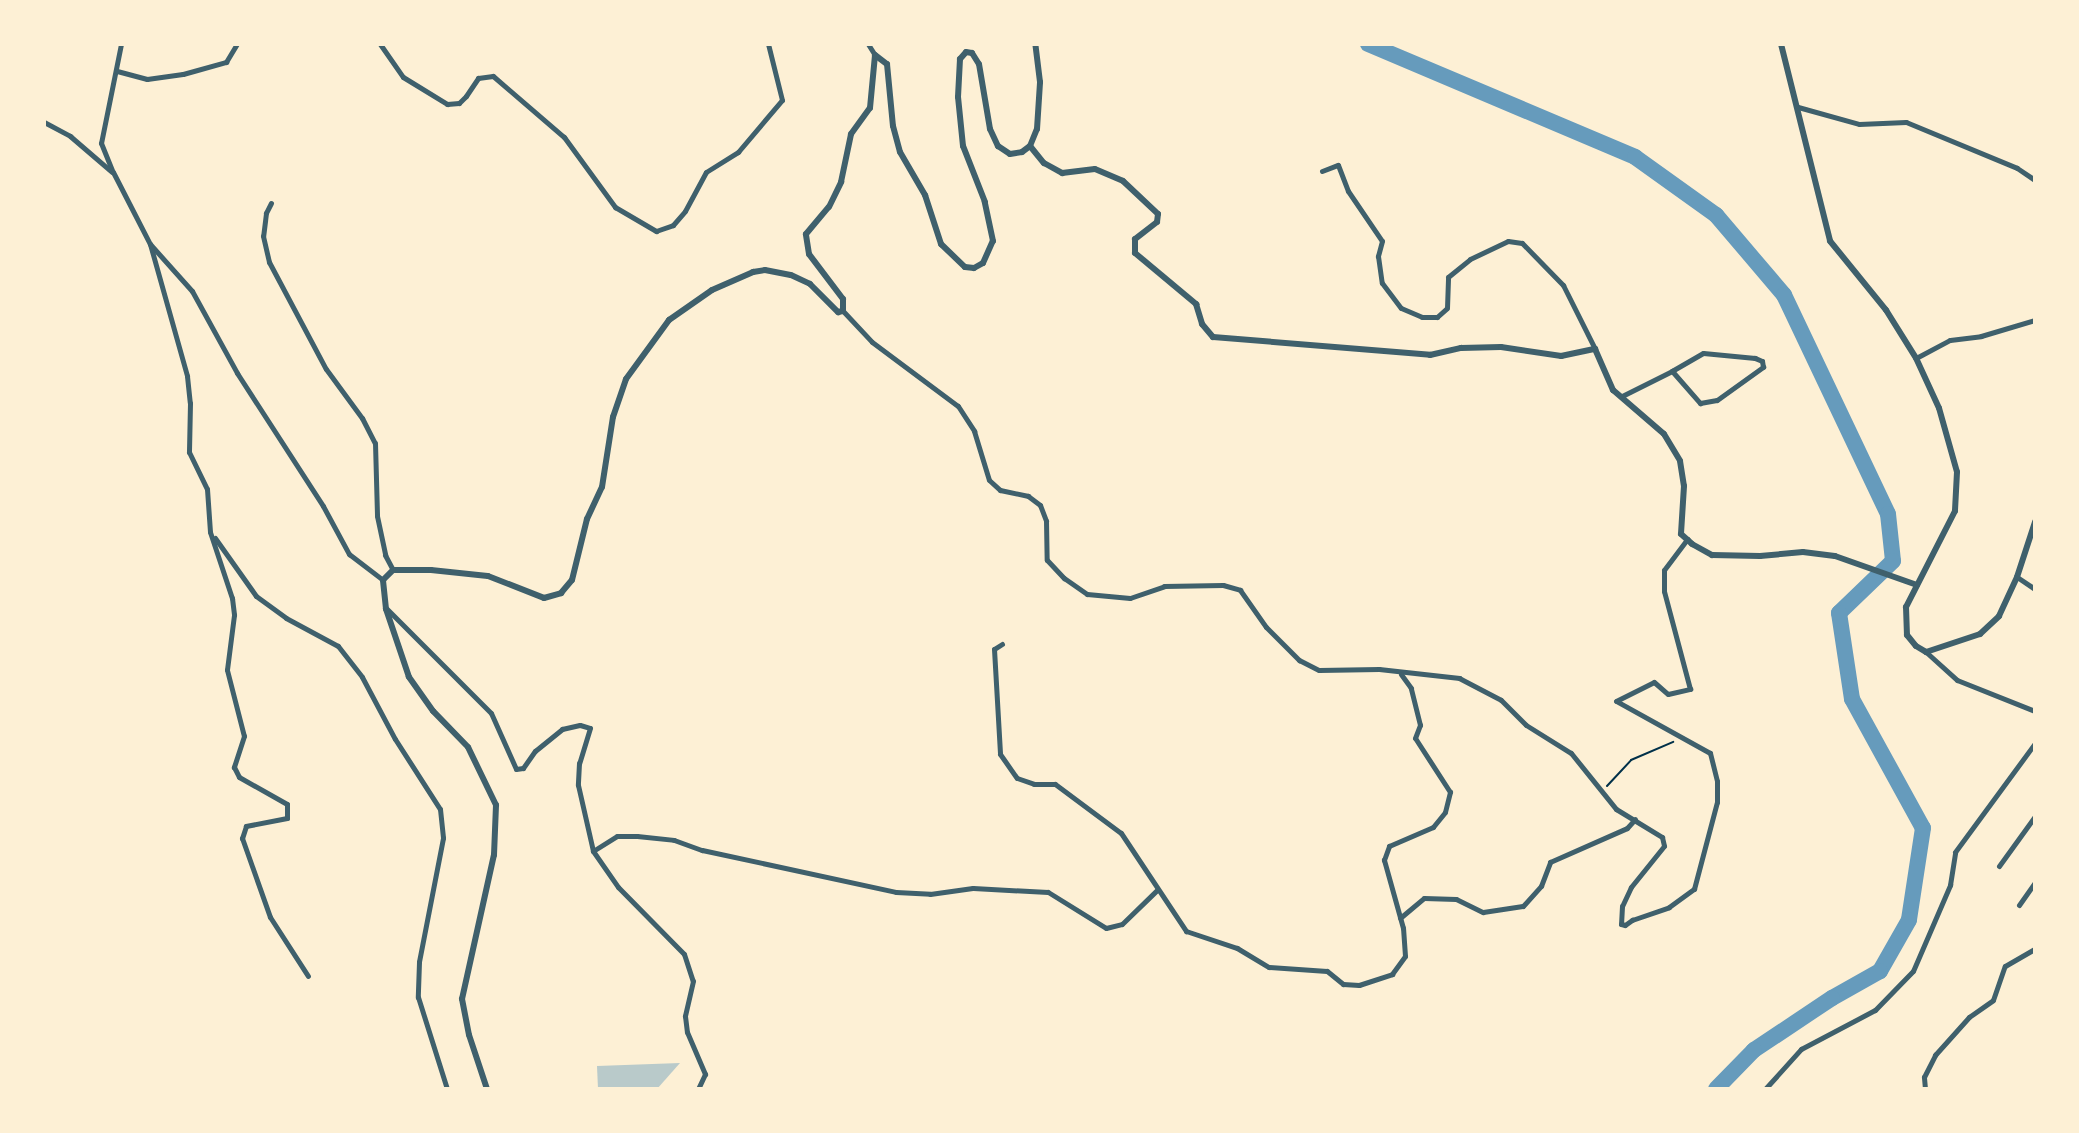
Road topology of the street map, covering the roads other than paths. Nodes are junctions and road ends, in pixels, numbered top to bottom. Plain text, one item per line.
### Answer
1 (121, 44) edge
2 (237, 44) edge
3 (380, 44) edge
4 (768, 44) edge
5 (868, 44) edge
6 (1035, 44) edge
7 (1781, 44) edge
8 (875, 55) junction
9 (117, 71) junction
10 (1798, 107) junction
11 (44, 122) edge
12 (1030, 146) junction
13 (1322, 171) dead end
14 (113, 172) junction
15 (2035, 180) edge
16 (271, 203) dead end
17 (150, 244) junction
18 (843, 311) junction
19 (2035, 320) edge
20 (1595, 349) junction
21 (1916, 358) junction
22 (1672, 371) junction
23 (1622, 396) junction
24 (2035, 522) edge
25 (210, 532) junction
26 (1687, 539) junction
27 (393, 570) junction
28 (2017, 577) junction
29 (383, 580) junction
30 (1917, 585) junction
31 (2035, 589) edge
32 (386, 609) junction
33 (1002, 644) dead end
34 (1926, 652) junction
35 (1400, 673) junction
36 (2035, 711) edge
37 (2035, 743) edge
38 (2035, 816) edge
39 (1635, 819) junction
40 (593, 851) junction
41 (1999, 866) dead end
42 (2035, 882) edge
43 (1157, 890) junction
44 (2019, 905) dead end
45 (1400, 918) junction
46 (2035, 949) edge
47 (308, 976) dead end
48 (447, 1089) edge
49 (487, 1089) edge
50 (698, 1089) edge
51 (1765, 1089) edge
52 (1925, 1089) edge

1 - 9 street
2 - 9 street
3 - 4 street
5 - 8 street
6 - 12 street
7 - 10 street
8 - 12 street
8 - 18 street
9 - 14 street
10 - 15 street
10 - 21 street
11 - 14 street
12 - 20 street
13 - 20 street
14 - 17 street
16 - 27 street
17 - 25 street
17 - 29 street
18 - 27 street
18 - 35 street
19 - 21 street
20 - 23 street
21 - 30 street
22 - 22 street
22 - 23 street
23 - 26 street
24 - 28 street
25 - 47 street
25 - 48 street
26 - 30 street
26 - 39 street
27 - 29 street
28 - 31 street
28 - 34 street
29 - 32 street
30 - 34 street
32 - 40 street
32 - 49 street
33 - 43 street
34 - 36 street
35 - 39 street
35 - 45 street
37 - 51 street
38 - 41 street
39 - 45 street
40 - 43 street
40 - 50 street
42 - 44 street
43 - 45 street
46 - 52 street

